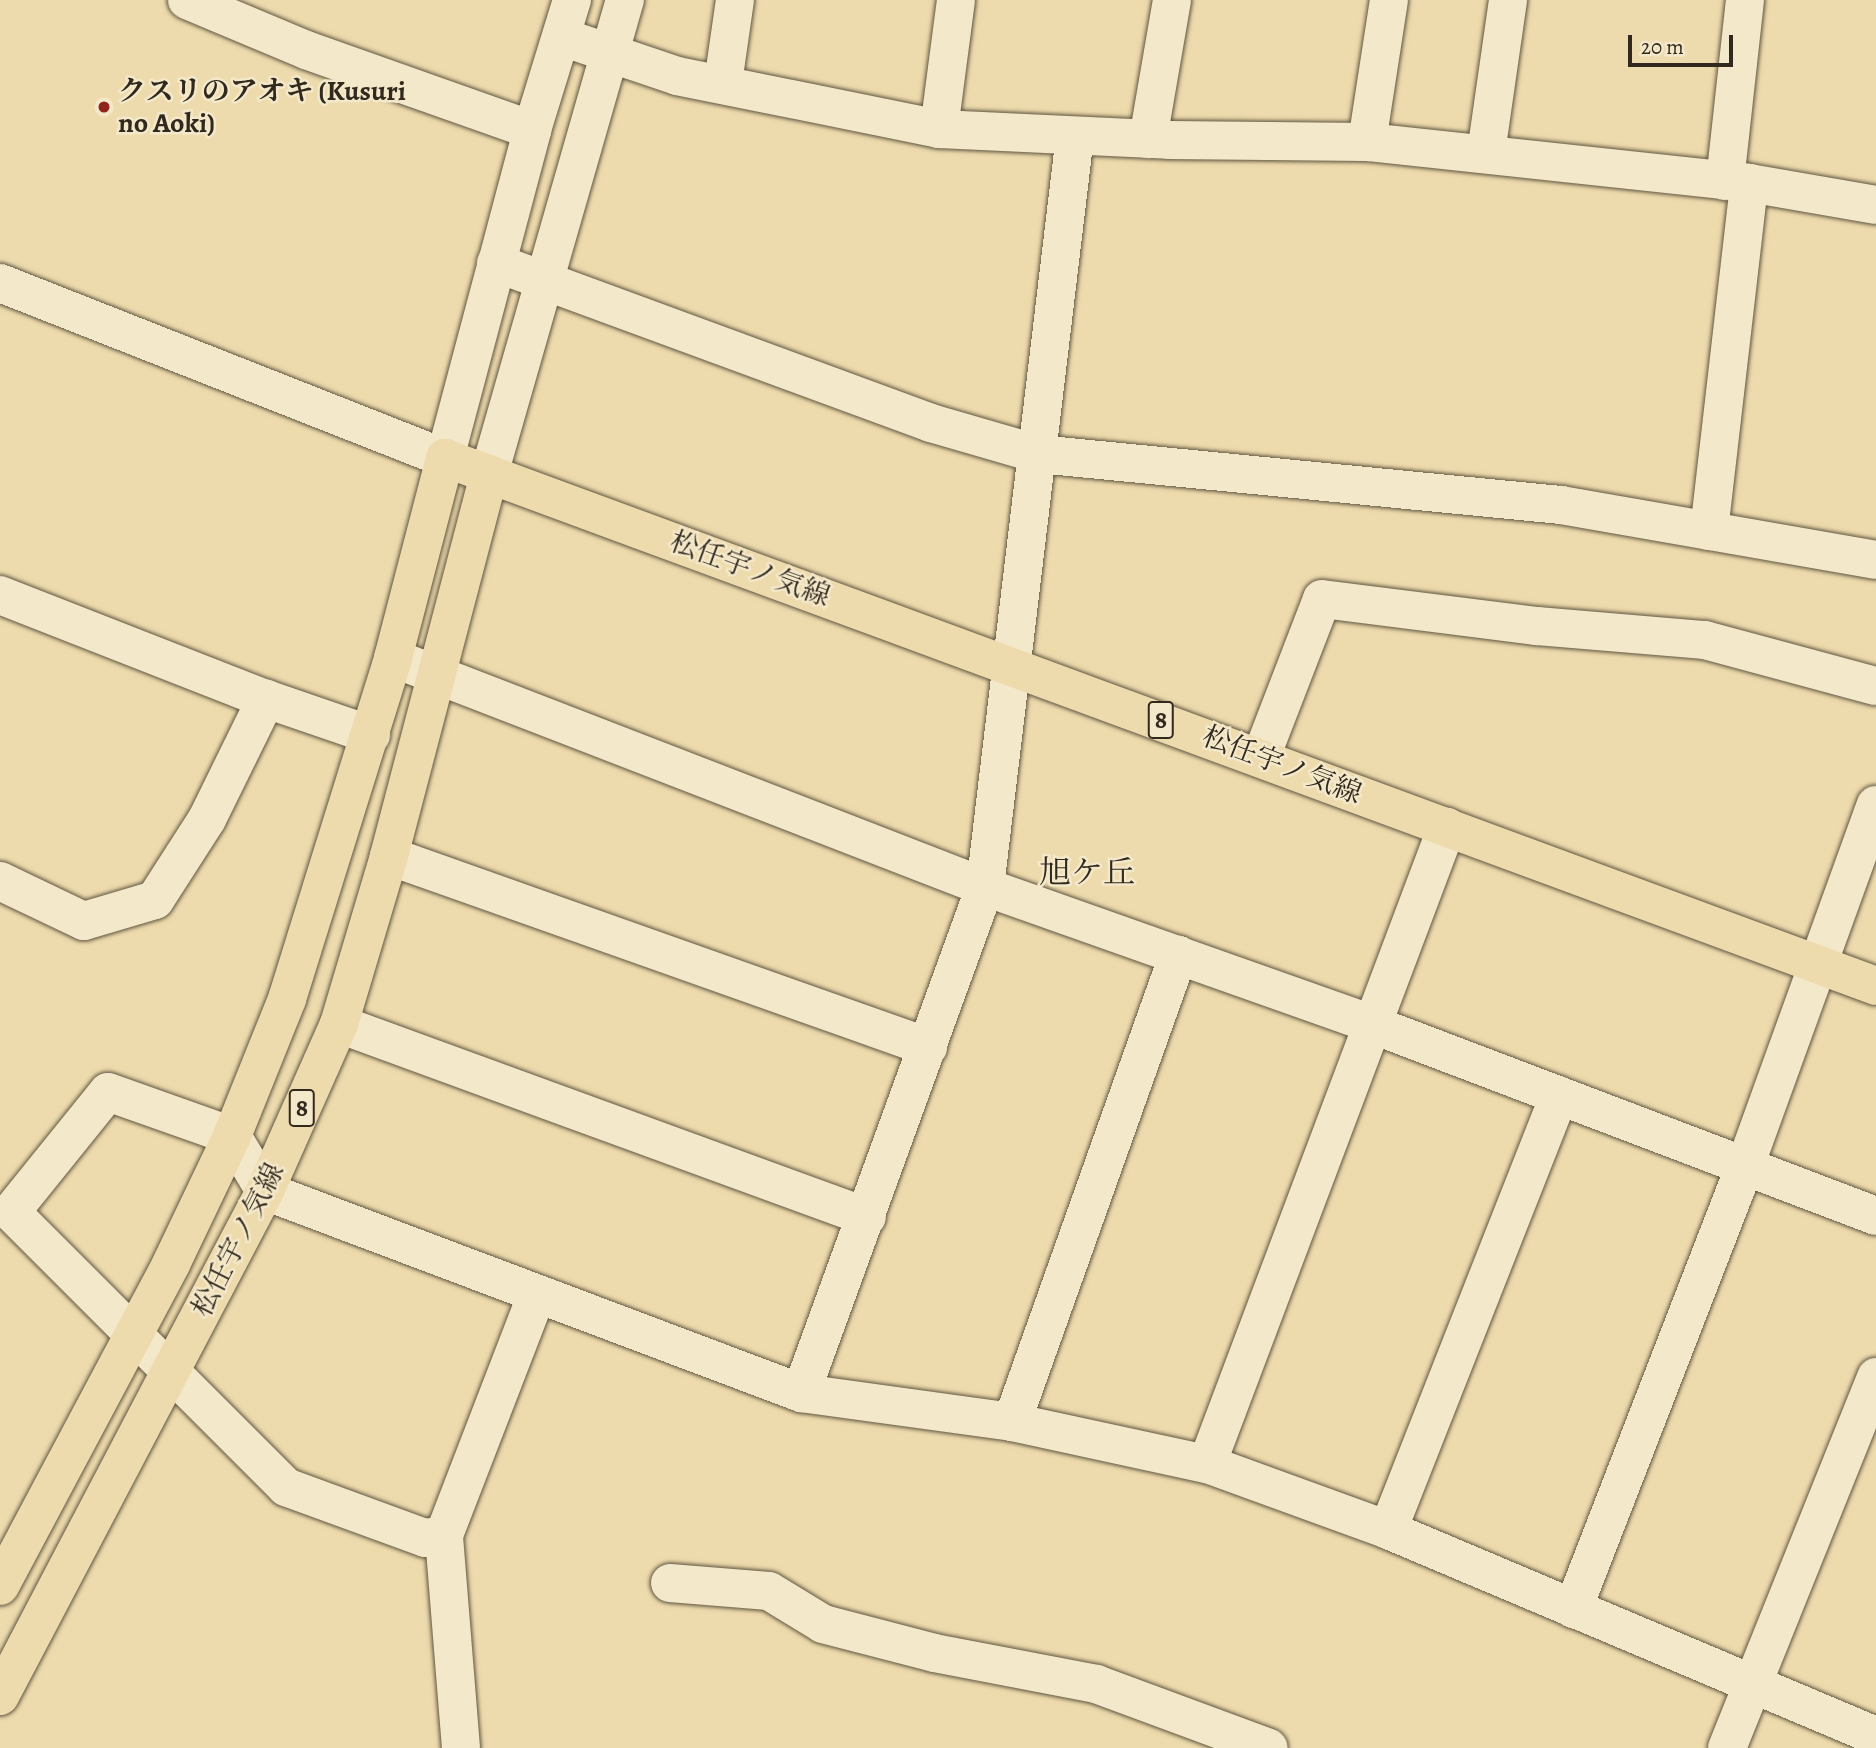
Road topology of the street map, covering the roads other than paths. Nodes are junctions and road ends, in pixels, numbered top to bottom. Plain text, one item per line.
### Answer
1 (187, 0) edge
2 (572, 0) edge
3 (625, 0) edge
4 (735, 0) edge
5 (956, 0) edge
6 (1172, 0) edge
7 (1389, 0) edge
8 (1508, 0) edge
9 (1745, 0) edge
10 (258, 13) edge
11 (562, 37) junction
12 (610, 53) junction
13 (723, 83) junction
14 (939, 129) junction
15 (532, 130) junction
16 (1075, 136) junction
17 (1148, 139) junction
18 (1367, 142) junction
19 (1486, 153) junction
20 (1737, 182) junction
21 (1876, 205) edge
22 (496, 263) junction
23 (543, 279) junction
24 (0, 283) edge
25 (1038, 454) junction
26 (445, 458) junction
27 (489, 474) junction
28 (1709, 531) junction
29 (1876, 559) edge
30 (0, 595) edge
31 (393, 658) junction
32 (1012, 664) junction
33 (436, 674) junction
34 (1876, 686) edge
35 (266, 699) junction
36 (371, 735) junction
37 (1261, 757) junction
38 (1876, 805) edge
39 (1447, 827) junction
40 (390, 856) junction
41 (0, 881) edge
42 (985, 887) junction
43 (1178, 955) junction
44 (1816, 964) junction
45 (1876, 986) edge
46 (339, 1024) junction
47 (1371, 1024) junction
48 (928, 1047) junction
49 (1559, 1095) junction
50 (232, 1136) junction
51 (1745, 1166) junction
52 (265, 1191) junction
53 (1876, 1216) edge
54 (867, 1217) junction
55 (536, 1296) junction
56 (130, 1335) junction
57 (169, 1373) junction
58 (1876, 1377) edge
59 (801, 1393) junction
60 (1012, 1422) junction
61 (1207, 1464) junction
62 (1388, 1530) junction
63 (444, 1535) junction
64 (670, 1583) dead end
65 (0, 1586) edge
66 (1573, 1609) junction
67 (1755, 1686) junction
68 (0, 1696) edge
69 (1876, 1736) edge
70 (461, 1748) edge
71 (1269, 1748) edge
72 (1727, 1748) edge

1 - 10 street
2 - 11 street
3 - 12 street
4 - 13 street
5 - 14 street
6 - 17 street
7 - 18 street
8 - 19 street
9 - 20 street
10 - 15 street
11 - 12 street
11 - 15 street
12 - 13 street
12 - 23 street
13 - 14 street
14 - 16 street
15 - 22 street
16 - 17 street
16 - 25 street
17 - 18 street
18 - 19 street
19 - 20 street
20 - 21 street
20 - 28 street
22 - 23 street
22 - 26 street
23 - 25 street
23 - 27 street
24 - 26 street
25 - 28 street
25 - 32 street
26 - 27 main road, 松任宇ノ気線 / 8
26 - 31 main road, 松任宇ノ気線 / 8
27 - 32 main road, 松任宇ノ気線 / 8
27 - 33 main road, 松任宇ノ気線 / 8
28 - 29 street
30 - 35 street
31 - 33 street
31 - 36 main road, 松任宇ノ気線 / 8
32 - 37 main road, 松任宇ノ気線 / 8
32 - 42 street
33 - 40 main road, 松任宇ノ気線 / 8
33 - 42 street
34 - 37 street
35 - 36 street
35 - 41 street
36 - 50 main road, 松任宇ノ気線 / 8
37 - 39 main road, 松任宇ノ気線 / 8
38 - 44 street
39 - 44 main road, 松任宇ノ気線 / 8
39 - 47 street
40 - 46 main road, 松任宇ノ気線 / 8
40 - 48 street
42 - 43 street
42 - 48 street
43 - 47 street
43 - 60 street
44 - 45 main road, 松任宇ノ気線 / 8
44 - 51 street
46 - 52 main road, 松任宇ノ気線 / 8
46 - 54 street
47 - 49 street
47 - 61 street
48 - 54 street
49 - 51 street
49 - 62 street
50 - 52 street
50 - 56 main road, 松任宇ノ気線 / 8
50 - 56 street
51 - 53 street
51 - 66 street
52 - 55 street
52 - 57 main road, 松任宇ノ気線 / 8
54 - 59 street
55 - 59 street
55 - 63 street
56 - 57 street
56 - 65 main road, 松任宇ノ気線 / 8
57 - 63 street
57 - 68 main road, 松任宇ノ気線 / 8
58 - 67 street
59 - 60 street
60 - 61 street
61 - 62 street
62 - 66 street
63 - 70 street
64 - 71 street
66 - 67 street
67 - 69 street
67 - 72 street

